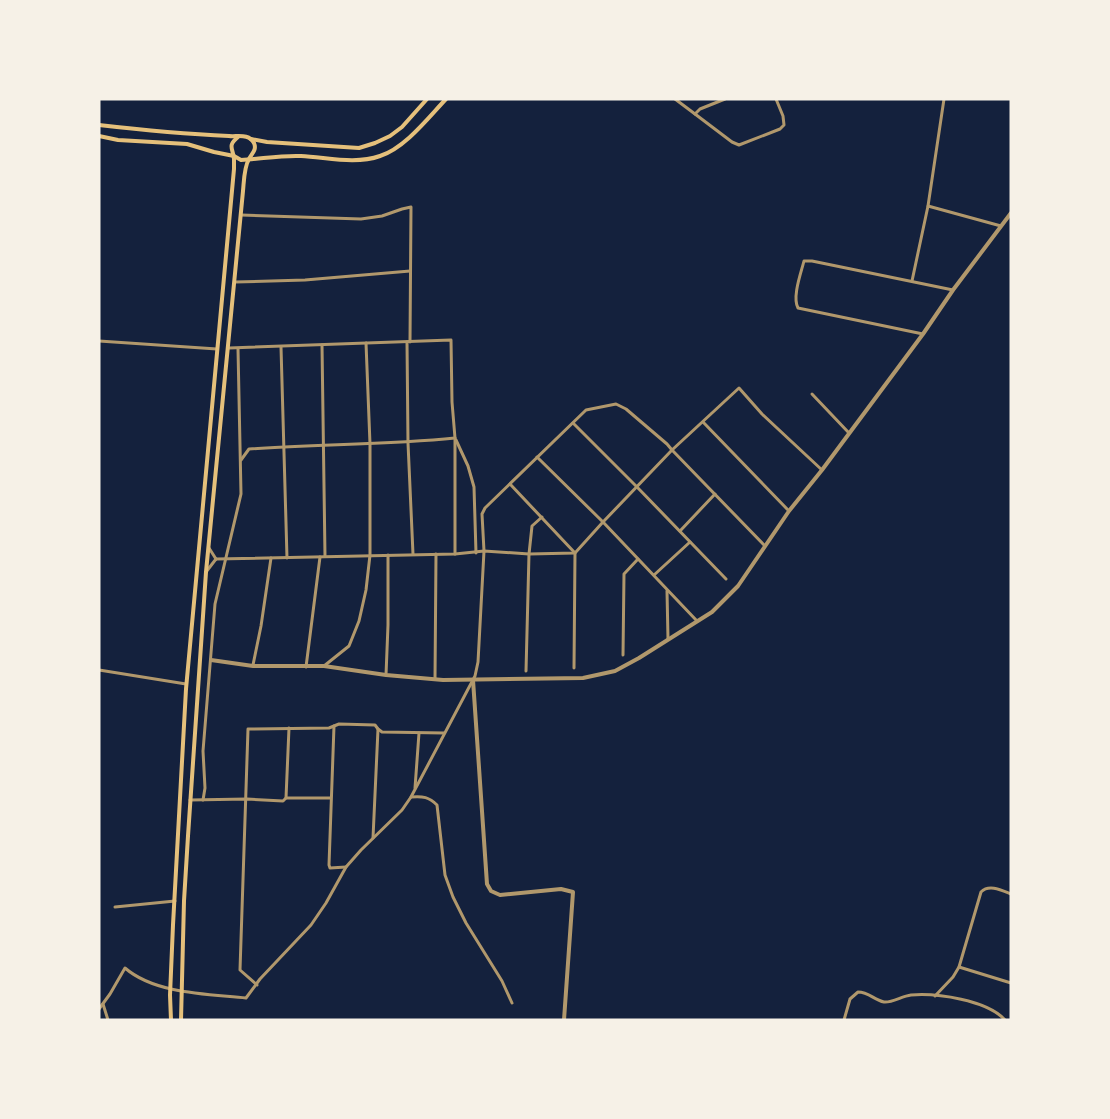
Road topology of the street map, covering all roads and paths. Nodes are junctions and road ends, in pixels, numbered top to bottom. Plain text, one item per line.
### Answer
1 (427, 99) edge
2 (446, 99) edge
3 (675, 99) edge
4 (725, 99) edge
5 (776, 99) edge
6 (944, 99) edge
7 (694, 114) junction
8 (99, 125) edge
9 (99, 136) edge
10 (239, 137) junction
11 (250, 138) junction
12 (234, 156) junction
13 (249, 158) junction
14 (928, 206) junction
15 (1011, 213) edge
16 (241, 215) junction
17 (1001, 226) junction
18 (410, 271) junction
19 (912, 281) junction
20 (235, 282) junction
21 (953, 290) junction
22 (923, 334) junction
23 (99, 341) edge
24 (408, 342) junction
25 (366, 343) junction
26 (322, 345) junction
27 (281, 347) junction
28 (228, 348) junction
29 (218, 349) junction
30 (238, 349) junction
31 (812, 394) dead end
32 (703, 422) junction
33 (573, 423) junction
34 (849, 433) junction
35 (456, 438) junction
36 (408, 443) junction
37 (370, 444) junction
38 (323, 445) junction
39 (283, 447) junction
40 (672, 450) junction
41 (537, 457) junction
42 (241, 460) junction
43 (822, 470) junction
44 (510, 484) junction
45 (637, 487) junction
46 (715, 494) junction
47 (789, 511) junction
48 (542, 517) junction
49 (603, 522) junction
50 (680, 531) junction
51 (690, 542) junction
52 (765, 546) junction
53 (208, 548) junction
54 (484, 551) junction
55 (476, 553) junction
56 (575, 553) junction
57 (413, 554) junction
58 (436, 554) junction
59 (455, 554) junction
60 (529, 554) junction
61 (370, 555) junction
62 (388, 555) junction
63 (325, 556) junction
64 (320, 557) junction
65 (271, 558) junction
66 (286, 558) junction
67 (216, 559) junction
68 (638, 559) junction
69 (226, 560) junction
70 (206, 572) junction
71 (654, 575) junction
72 (726, 579) dead end
73 (667, 590) junction
74 (697, 622) junction
75 (668, 640) junction
76 (623, 655) dead end
77 (211, 660) junction
78 (253, 666) junction
79 (324, 666) junction
80 (306, 667) junction
81 (574, 668) dead end
82 (99, 670) edge
83 (526, 671) dead end
84 (386, 675) junction
85 (435, 679) junction
86 (473, 680) junction
87 (186, 684) junction
88 (333, 726) junction
89 (289, 728) junction
90 (378, 729) junction
91 (419, 733) junction
92 (444, 733) junction
93 (414, 792) junction
94 (411, 797) junction
95 (286, 798) junction
96 (330, 798) junction
97 (247, 799) junction
98 (190, 800) junction
99 (203, 800) junction
100 (373, 838) junction
101 (346, 867) junction
102 (1011, 894) edge
103 (175, 901) junction
104 (115, 907) dead end
105 (959, 967) junction
106 (1011, 983) edge
107 (257, 985) junction
108 (171, 989) junction
109 (181, 991) junction
110 (934, 996) junction
111 (103, 1004) junction
112 (512, 1004) dead end
113 (99, 1009) edge
114 (108, 1020) edge
115 (171, 1020) edge
116 (181, 1020) edge
117 (564, 1020) edge
118 (844, 1020) edge
119 (1005, 1020) edge

1 - 11 main road
2 - 13 main road
3 - 7 street
4 - 7 street
5 - 7 street
6 - 14 street
8 - 10 main road
9 - 12 main road
10 - 11 main road
10 - 12 main road
11 - 13 main road
12 - 13 main road
12 - 29 main road
13 - 16 main road
14 - 17 street
14 - 19 street
15 - 17 street
16 - 18 street
16 - 20 main road
17 - 21 street
18 - 20 street
18 - 24 street
19 - 21 street
19 - 22 street
20 - 28 main road
21 - 22 street
22 - 34 street
23 - 29 street
24 - 25 street
24 - 35 street
24 - 36 street
25 - 26 street
25 - 37 street
26 - 27 street
26 - 38 street
27 - 30 street
27 - 39 street
28 - 30 street
28 - 53 main road
29 - 87 main road
30 - 42 street
31 - 34 street
32 - 40 street
32 - 43 street
32 - 47 street
33 - 40 street
33 - 41 street
33 - 45 street
34 - 43 street
35 - 36 street
35 - 55 street
35 - 59 street
36 - 37 street
36 - 57 street
37 - 38 street
37 - 61 street
38 - 39 street
38 - 63 street
39 - 42 street
39 - 66 street
40 - 45 street
40 - 46 street
41 - 44 street
41 - 49 street
42 - 69 street
43 - 47 street
44 - 48 street
44 - 54 street
45 - 49 street
45 - 50 street
46 - 50 street
46 - 52 street
47 - 52 street
48 - 56 street
48 - 60 street
49 - 56 street
49 - 68 street
50 - 51 street
51 - 71 street
51 - 72 street
52 - 74 street
53 - 67 street
53 - 70 main road
54 - 55 street
54 - 60 street
54 - 86 street
55 - 59 street
56 - 60 street
56 - 81 street
57 - 58 street
57 - 62 street
58 - 59 street
58 - 85 street
60 - 83 street
61 - 62 street
61 - 63 street
61 - 79 street
62 - 84 street
63 - 64 street
64 - 66 street
64 - 80 street
65 - 66 street
65 - 69 street
65 - 78 street
67 - 69 street
67 - 70 street
68 - 71 street
68 - 76 street
69 - 77 street
70 - 98 main road
71 - 73 street
73 - 74 street
73 - 75 street
74 - 75 street
75 - 86 street
77 - 78 street
77 - 99 street
78 - 80 street
79 - 80 street
79 - 84 street
82 - 87 street
84 - 85 street
85 - 86 street
86 - 92 street
86 - 117 street
87 - 103 main road
88 - 89 street
88 - 90 street
88 - 96 street
89 - 95 street
89 - 97 street
90 - 91 street
90 - 100 street
91 - 92 street
91 - 93 street
92 - 93 street
93 - 94 street
94 - 100 street
94 - 112 street
95 - 96 street
95 - 97 street
96 - 101 street
97 - 99 street
97 - 107 street
98 - 99 street
98 - 109 main road
100 - 101 street
101 - 107 street
102 - 105 street
103 - 104 street
103 - 108 main road
105 - 106 street
105 - 110 street
107 - 109 street
108 - 109 street
108 - 111 street
108 - 115 main road
109 - 116 main road
110 - 118 street
110 - 119 street
111 - 113 street
111 - 114 street

